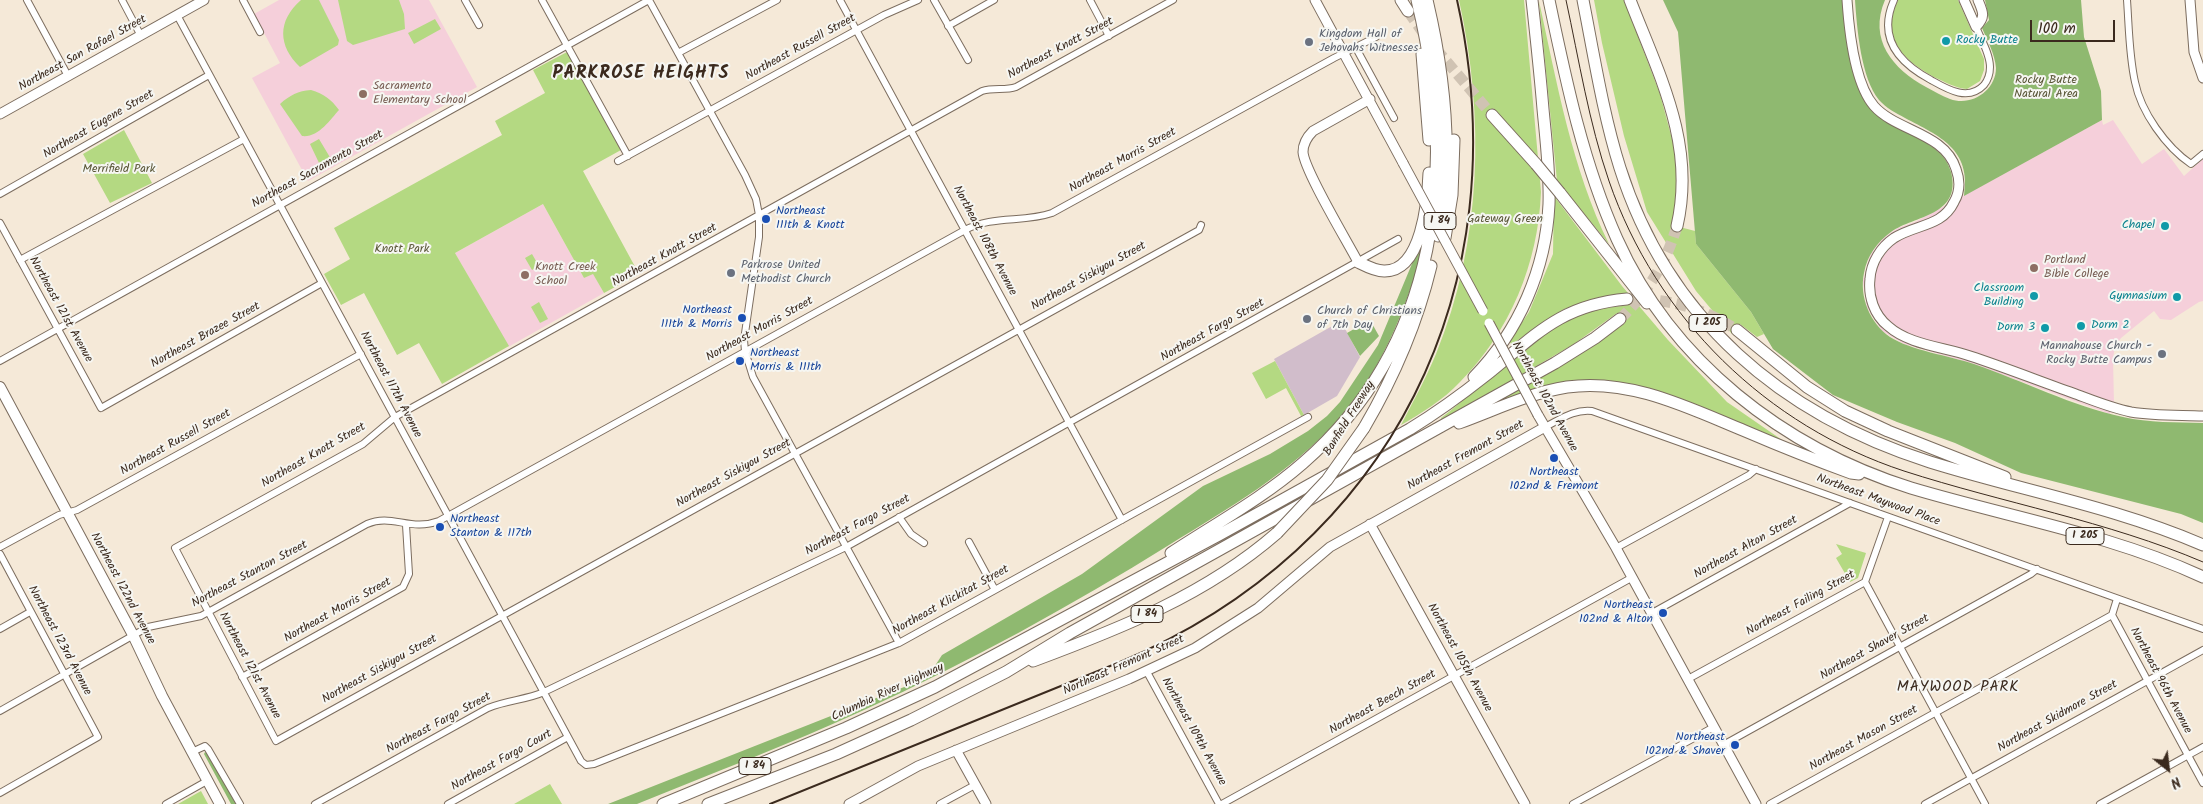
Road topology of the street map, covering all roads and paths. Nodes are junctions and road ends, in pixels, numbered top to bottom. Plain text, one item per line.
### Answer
1 (27, 0) edge
2 (122, 0) edge
3 (204, 0) edge
4 (243, 0) edge
5 (465, 0) edge
6 (542, 0) edge
7 (649, 0) edge
8 (777, 0) edge
9 (840, 0) edge
10 (918, 0) edge
11 (934, 0) edge
12 (994, 0) edge
13 (1090, 0) edge
14 (1315, 0) edge
15 (1401, 0) edge
16 (1417, 0) edge
17 (1427, 0) edge
18 (1434, 0) edge
19 (1532, 0) edge
20 (1549, 0) edge
21 (1583, 0) edge
22 (1630, 0) edge
23 (1847, 0) edge
24 (1894, 0) edge
25 (1964, 0) edge
26 (2127, 0) edge
27 (2190, 0) edge
28 (1170, 1) edge
29 (1979, 2) edge
30 (1408, 11) tunnel mouth
31 (177, 15) junction
32 (1972, 17) junction
33 (1423, 24) junction
34 (480, 25) dead end
35 (948, 26) junction
36 (1976, 27) junction
37 (857, 30) junction
38 (260, 32) dead end
39 (141, 36) junction
40 (1110, 36) junction
41 (1376, 37) dead end
42 (567, 44) junction
43 (1356, 48) junction
44 (678, 53) junction
45 (1344, 53) junction
46 (968, 60) dead end
47 (209, 75) junction
48 (68, 76) junction
49 (2203, 78) edge
50 (1370, 100) junction
51 (710, 111) junction
52 (0, 114) edge
53 (1492, 115) tunnel mouth
54 (1394, 118) dead end
55 (911, 131) junction
56 (244, 139) junction
57 (2203, 154) edge
58 (628, 156) junction
59 (618, 161) dead end
60 (0, 194) edge
61 (279, 204) junction
62 (759, 215) junction
63 (0, 223) edge
64 (1201, 225) dead end
65 (1677, 226) tunnel mouth
66 (965, 230) junction
67 (1398, 239) dead end
68 (1445, 240) junction
69 (20, 260) junction
70 (1358, 262) junction
71 (322, 283) junction
72 (1627, 299) tunnel mouth
73 (1660, 314) junction
74 (1620, 319) tunnel mouth
75 (58, 329) junction
76 (1018, 329) junction
77 (1737, 330) tunnel mouth
78 (745, 351) junction
79 (361, 354) junction
80 (0, 361) edge
81 (0, 387) edge
82 (3, 400) edge
83 (1448, 404) junction
84 (101, 408) joint
85 (2203, 416) edge
86 (395, 417) junction
87 (1308, 417) dead end
88 (1069, 422) junction
89 (1545, 427) junction
90 (1429, 433) junction
91 (795, 453) junction
92 (1756, 469) junction
93 (1871, 474) junction
94 (2013, 485) junction
95 (1850, 503) junction
96 (68, 513) junction
97 (449, 516) junction
98 (899, 517) junction
99 (1888, 517) junction
100 (1122, 520) junction
101 (406, 524) junction
102 (1370, 524) junction
103 (969, 542) dead end
104 (924, 543) dead end
105 (2203, 545) edge
106 (0, 547) edge
107 (846, 547) junction
108 (175, 548) joint
109 (1616, 548) junction
110 (0, 554) edge
111 (2037, 569) junction
112 (1633, 577) junction
113 (2203, 577) edge
114 (1865, 582) junction
115 (1116, 589) junction
116 (995, 590) junction
117 (2117, 599) junction
118 (30, 612) junction
119 (208, 613) junction
120 (1652, 613) junction
121 (2112, 615) junction
122 (502, 616) junction
123 (0, 629) edge
124 (2203, 629) edge
125 (133, 635) junction
126 (899, 643) junction
127 (1900, 647) junction
128 (2203, 650) edge
129 (1006, 672) junction
130 (1147, 672) junction
131 (64, 674) junction
132 (242, 676) junction
133 (1455, 676) junction
134 (1688, 679) junction
135 (2147, 681) junction
136 (544, 692) junction
137 (0, 710) edge
138 (1936, 713) junction
139 (1714, 727) junction
140 (568, 737) junction
141 (276, 741) joint
142 (1723, 745) junction
143 (2203, 747) edge
144 (956, 750) junction
145 (192, 752) junction
146 (2188, 755) junction
147 (586, 765) joint
148 (1971, 778) junction
149 (207, 781) junction
150 (2203, 784) edge
151 (975, 785) junction
152 (0, 793) edge
153 (166, 804) edge
154 (220, 804) edge
155 (240, 804) edge
156 (315, 804) edge
157 (448, 804) edge
158 (663, 804) edge
159 (708, 804) edge
160 (849, 804) edge
161 (940, 804) edge
162 (986, 804) edge
163 (1221, 804) edge
164 (1525, 804) edge
165 (1573, 804) edge
166 (1756, 804) edge
167 (1770, 804) edge
168 (1924, 804) edge
169 (1985, 804) edge
170 (2100, 804) edge

1 - 48 street
2 - 39 street
3 - 31 main road, Northeast San Rafael Street
4 - 38 street
5 - 34 street
6 - 42 street
7 - 42 street, Northeast Sacramento Street
7 - 44 street
8 - 44 street
9 - 37 street, Northeast 108th Avenue
10 - 37 street, Northeast Russell Street
11 - 35 street
12 - 35 street
13 - 40 street
14 - 45 main road, Northeast 102nd Avenue
15 - 30 highway
16 - 33 highway, Banfield Freeway / I 84
17 - 129 highway, Banfield Freeway / I 84, bridge
18 - 68 highway
19 - 83 highway
20 - 73 highway, I 205
21 - 94 highway, I 205
22 - 65 highway
23 - 85 main road
24 - 36 street
25 - 32 main road
26 - 57 street
27 - 49 main road
28 - 40 street, Northeast Knott Street
29 - 32 main road
29 - 36 main road
31 - 39 main road, Northeast San Rafael Street
31 - 47 street, Northeast 117th Avenue
32 - 36 main road
33 - 70 highway
33 - 115 highway, Banfield Freeway / I 84
35 - 46 street
37 - 51 street, Northeast Russell Street
37 - 55 street, Northeast 108th Avenue
39 - 48 main road, Northeast San Rafael Street
40 - 55 street, Northeast Knott Street
41 - 43 street, Northeast Morris Street
42 - 58 street
42 - 61 street, Northeast Sacramento Street
43 - 45 street, Northeast Morris Street
43 - 54 street
44 - 51 street
45 - 50 main road, Northeast 102nd Avenue
45 - 66 street, Northeast Morris Street
47 - 56 street, Northeast 117th Avenue
47 - 60 street, Northeast Eugene Street
48 - 52 main road, Northeast San Rafael Street
50 - 68 main road, Northeast 102nd Avenue, bridge
50 - 70 main road
51 - 58 street, Northeast Russell Street
51 - 62 street
53 - 73 highway, bridge
55 - 62 street, Northeast Knott Street
55 - 66 street, Northeast 108th Avenue
56 - 61 street, Northeast 117th Avenue
56 - 69 street
58 - 59 street, Northeast Russell Street
61 - 71 street, Northeast 117th Avenue
61 - 75 street, Northeast Sacramento Street
62 - 78 street
62 - 86 street, Northeast Knott Street
63 - 69 street, Northeast 121st Avenue
64 - 76 street, Northeast Siskiyou Street
66 - 76 street, Northeast 108th Avenue
66 - 78 street, Northeast Morris Street
67 - 70 street, Northeast Fargo Street
68 - 89 main road, Northeast 102nd Avenue, bridge
69 - 75 street, Northeast 121st Avenue
70 - 88 street, Northeast Fargo Street
71 - 79 street, Northeast 117th Avenue
71 - 84 street, Northeast Brazee Street
72 - 83 highway
73 - 93 highway, I 205
74 - 90 highway
75 - 80 street, Northeast Sacramento Street
75 - 84 street, Northeast 121st Avenue
76 - 88 street, Northeast 108th Avenue
76 - 91 street, Northeast Siskiyou Street
77 - 94 highway
78 - 91 street
78 - 97 street, Northeast Morris Street
79 - 86 street, Northeast 117th Avenue
79 - 96 street, Northeast Russell Street
81 - 82 main road, Northeast 122nd Avenue
82 - 96 main road, Northeast 122nd Avenue
83 - 115 highway
86 - 97 street, Northeast 117th Avenue
86 - 108 street, Northeast Knott Street
87 - 100 street, Northeast Klickitat Street
88 - 98 street, Northeast Fargo Street
88 - 100 street, Northeast 108th Avenue
89 - 92 street, Northeast Maywood Place
89 - 102 main road, Northeast Fremont Street
89 - 109 main road, Northeast 102nd Avenue
90 - 93 highway
90 - 129 highway
91 - 107 street
91 - 122 street, Northeast Siskiyou Street
92 - 95 street, Northeast Maywood Place
92 - 109 street
93 - 113 highway, I 205
94 - 105 highway, I 205
95 - 99 street, Northeast Maywood Place
95 - 120 street, Northeast Alton Street
96 - 106 street, Northeast Russell Street
96 - 125 main road, Northeast 122nd Avenue
97 - 101 street, Northeast Morris Street
97 - 122 street, Northeast 117th Avenue
98 - 104 street
98 - 107 street, Northeast Fargo Street
99 - 111 street, Northeast Maywood Place
99 - 114 street, Northeast Failing Street
100 - 116 street, Northeast Klickitat Street
101 - 119 street, Northeast Stanton Street
101 - 132 street, Northeast Morris Street
102 - 130 main road, Northeast Fremont Street
102 - 133 main road, Northeast 105th Avenue
103 - 116 street
107 - 126 street
107 - 136 street, Northeast Fargo Street
108 - 119 street, Northeast 121st Avenue
109 - 112 main road, Northeast 102nd Avenue
110 - 118 street, Northeast 123rd Avenue
111 - 117 street, Northeast Maywood Place
111 - 127 street, Northeast Shaver Street
112 - 120 main road, Northeast 102nd Avenue
112 - 133 street, Northeast Beech Street
114 - 127 street
114 - 134 street, Northeast Failing Street
115 - 158 highway, Columbia River Highway / I 84
116 - 126 street, Northeast Klickitat Street
117 - 121 street
117 - 124 street, Northeast Maywood Place
118 - 123 street
118 - 131 street, Northeast 123rd Avenue
119 - 125 street, Northeast Stanton Street
119 - 132 street, Northeast 121st Avenue
120 - 134 main road, Northeast 102nd Avenue
121 - 135 street, Northeast 96th Avenue
121 - 138 street, Northeast Mason Street
122 - 136 street, Northeast 117th Avenue
122 - 141 street, Northeast Siskiyou Street
125 - 131 street, Northeast Stanton Street
125 - 145 main road, Northeast 122nd Avenue
126 - 147 street, Northeast Klickitat Street
127 - 138 street
127 - 142 street, Northeast Shaver Street
128 - 135 street, Northeast Skidmore Street
129 - 159 highway, I 84
130 - 144 main road, Northeast Fremont Street
130 - 163 street, Northeast 109th Avenue
131 - 137 street, Northeast Stanton Street
131 - 152 street, Northeast 123rd Avenue
132 - 141 street, Northeast 121st Avenue
133 - 163 street, Northeast Beech Street
133 - 164 main road, Northeast 105th Avenue
134 - 139 main road, Northeast 102nd Avenue
135 - 146 street, Northeast 96th Avenue
135 - 148 street, Northeast Skidmore Street
136 - 140 street, Northeast 117th Avenue
136 - 156 street, Northeast Fargo Street
138 - 148 street
138 - 167 street, Northeast Mason Street
139 - 142 main road, Northeast 102nd Avenue
139 - 165 street
140 - 147 street, Northeast 117th Avenue
140 - 157 street, Northeast Fargo Court
142 - 166 main road, Northeast 102nd Avenue
143 - 146 street
144 - 151 main road
144 - 160 main road, Northeast Fremont Street
145 - 149 main road, Northeast 122nd Avenue
145 - 155 street
146 - 150 street, Northeast 96th Avenue
146 - 170 street
148 - 168 street, Northeast Skidmore Street
148 - 169 street
149 - 153 street
149 - 154 main road, Northeast 122nd Avenue
151 - 161 street
151 - 162 main road

